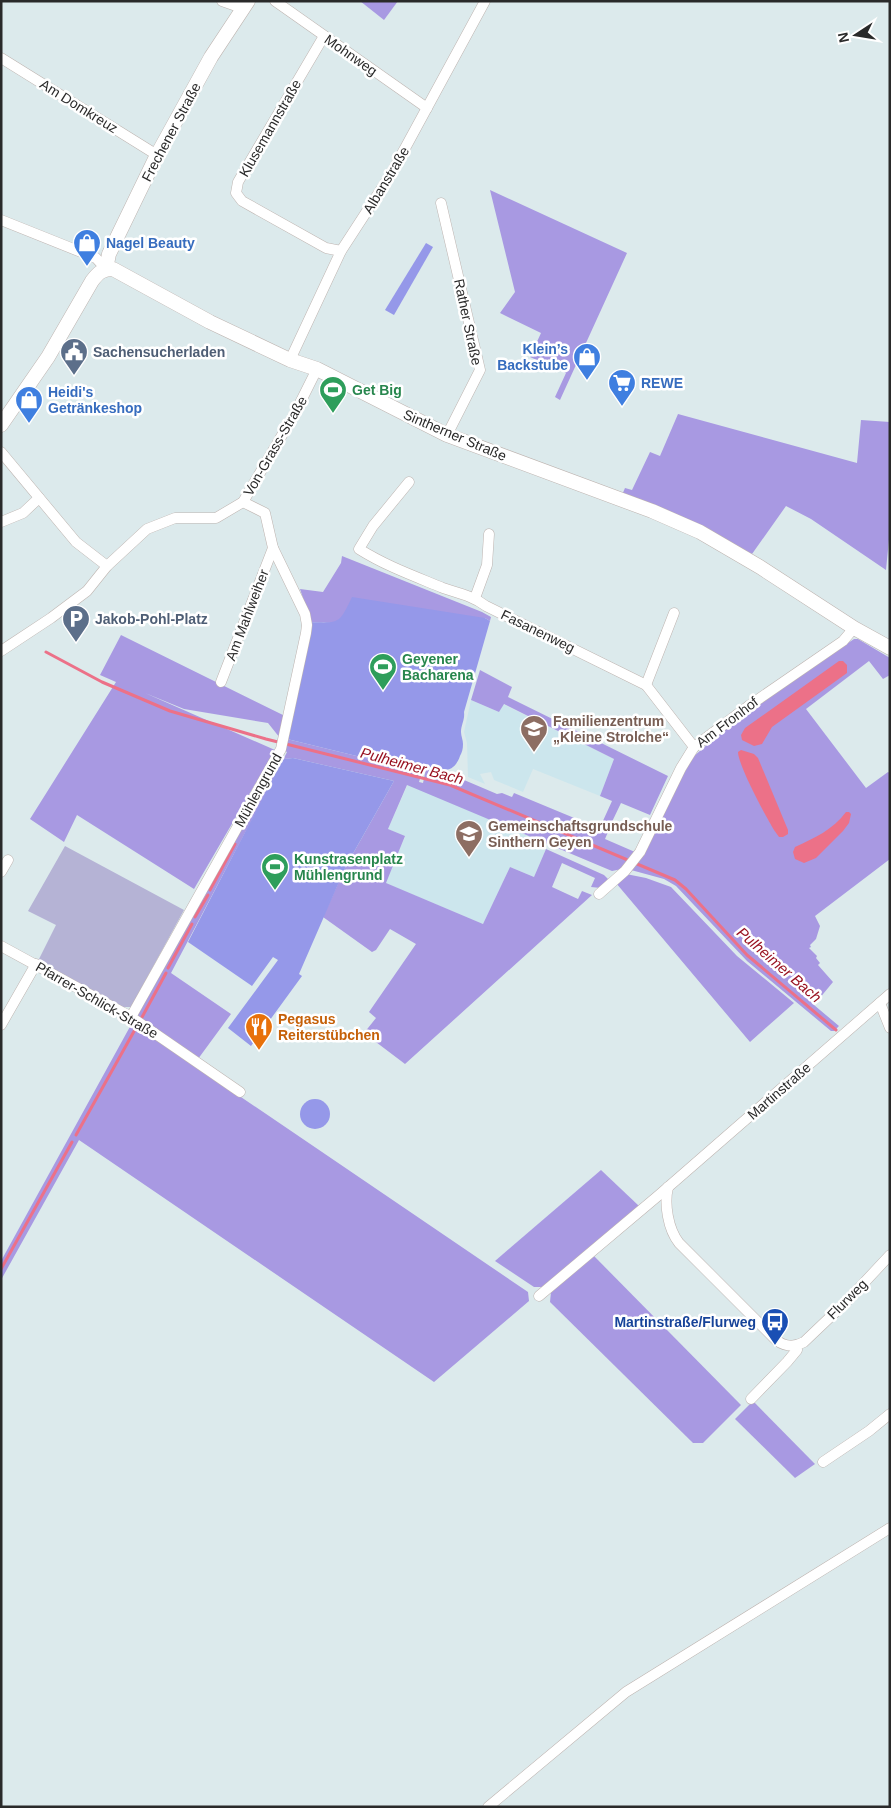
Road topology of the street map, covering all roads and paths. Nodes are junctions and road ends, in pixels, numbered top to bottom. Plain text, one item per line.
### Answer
1 (222, 1) edge
2 (275, 1) edge
3 (485, 1) edge
4 (245, 5) edge
5 (324, 36) junction
6 (1, 58) edge
7 (427, 108) junction
8 (157, 155) junction
9 (441, 203) dead end
10 (1, 220) edge
11 (342, 251) junction
12 (106, 269) junction
13 (290, 360) junction
14 (317, 369) junction
15 (1, 425) edge
16 (447, 435) junction
17 (1, 452) edge
18 (409, 482) dead end
19 (38, 498) junction
20 (243, 502) junction
21 (1, 522) edge
22 (489, 534) dead end
23 (272, 548) junction
24 (107, 566) junction
25 (474, 598) junction
26 (674, 613) dead end
27 (854, 628) junction
28 (890, 648) edge
29 (1, 651) edge
30 (221, 682) dead end
31 (646, 685) junction
32 (694, 747) junction
33 (8, 860) dead end
34 (1, 872) edge
35 (599, 894) dead end
36 (1, 946) edge
37 (36, 964) junction
38 (890, 994) edge
39 (880, 1002) junction
40 (131, 1017) junction
41 (1, 1025) edge
42 (890, 1028) edge
43 (240, 1092) dead end
44 (668, 1187) junction
45 (890, 1255) edge
46 (539, 1296) dead end
47 (800, 1344) junction
48 (751, 1399) dead end
49 (890, 1414) edge
50 (823, 1462) dead end
51 (887, 1530) edge
52 (488, 1807) edge

1 - 4 street
2 - 5 street, Mohnweg
3 - 7 street, Albanstraße
4 - 8 street, Frechener Straße
5 - 7 street, Mohnweg
5 - 11 street, Klusemannstraße
6 - 8 street, Am Domkreuz
7 - 11 street, Albanstraße
8 - 12 street, Frechener Straße
9 - 16 street, Rather Straße
10 - 12 street, Sintherner Straße
11 - 13 street, Albanstraße
12 - 13 street, Sintherner Straße
12 - 15 street
13 - 14 street, Sintherner Straße
14 - 16 street, Sintherner Straße
14 - 20 street, Von-Grass-Straße
16 - 27 street, Sintherner Straße
17 - 19 street
18 - 25 street, Fasanenweg
19 - 21 street
19 - 24 street
20 - 23 street, Mühlengrund
20 - 24 street, Von-Grass-Straße
22 - 25 street
23 - 30 street, Am Mahlweiher
23 - 40 street, Mühlengrund
24 - 29 street, Von-Grass-Straße
25 - 31 street, Fasanenweg
26 - 31 street
27 - 28 street, Sintherner Straße
27 - 32 street, Am Fronhof
31 - 32 street, Fasanenweg
32 - 35 street, Am Fronhof
33 - 34 street
36 - 37 street, Pfarrer-Schlick-Straße
37 - 40 street, Pfarrer-Schlick-Straße
37 - 41 street
38 - 39 street, Martinstraße
39 - 42 street
39 - 44 street, Martinstraße
40 - 43 street, Pfarrer-Schlick-Straße
44 - 46 street, Martinstraße
44 - 47 street
45 - 47 street, Flurweg
47 - 48 street, Flurweg
49 - 50 street
51 - 52 street

